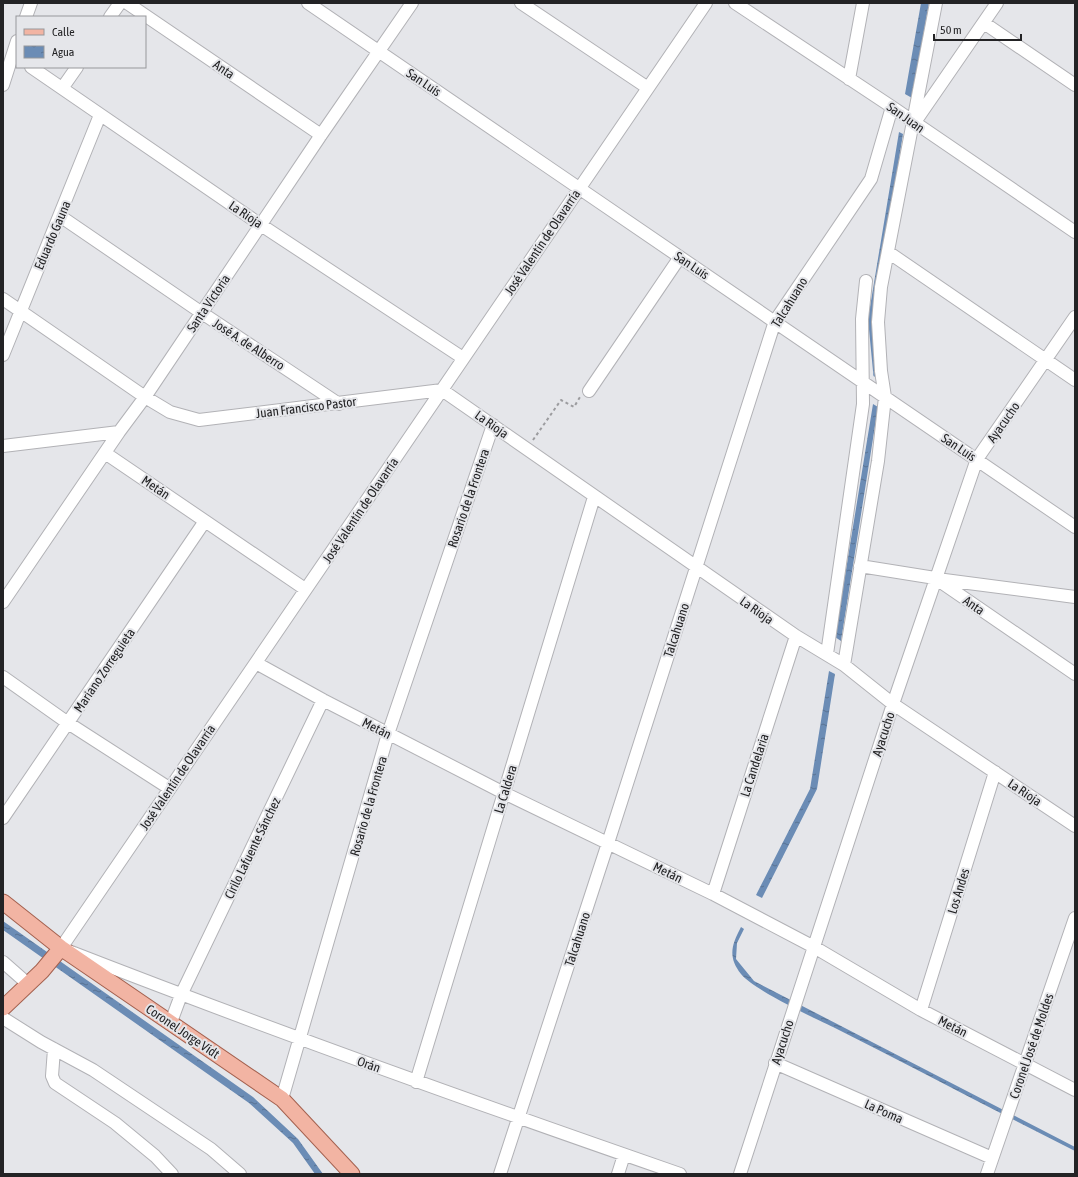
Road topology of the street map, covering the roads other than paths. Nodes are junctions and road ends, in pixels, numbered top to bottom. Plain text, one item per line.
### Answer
1 (31, 3) edge
2 (120, 3) edge
3 (127, 3) edge
4 (308, 3) edge
5 (412, 3) edge
6 (521, 3) edge
7 (706, 3) edge
8 (736, 3) edge
9 (863, 3) edge
10 (936, 3) edge
11 (997, 3) edge
12 (26, 16) edge
13 (111, 16) edge
14 (984, 23) junction
15 (16, 43) edge
16 (379, 52) junction
17 (11, 54) edge
18 (33, 68) edge
19 (76, 68) edge
20 (849, 79) junction
21 (3, 85) edge
22 (1075, 85) edge
23 (63, 87) junction
24 (648, 88) junction
25 (892, 107) junction
26 (100, 115) junction
27 (914, 123) junction
28 (321, 135) junction
29 (580, 188) junction
30 (60, 216) junction
31 (261, 225) junction
32 (1075, 232) edge
33 (888, 252) junction
34 (680, 257) junction
35 (866, 281) dead end
36 (3, 300) edge
37 (20, 311) junction
38 (202, 312) junction
39 (1075, 318) edge
40 (774, 321) junction
41 (3, 355) edge
42 (463, 358) junction
43 (1046, 360) junction
44 (1075, 380) edge
45 (863, 382) junction
46 (442, 390) junction
47 (589, 391) road end
48 (145, 397) junction
49 (885, 397) junction
50 (339, 404) junction
51 (493, 425) junction
52 (118, 432) junction
53 (3, 446) edge
54 (105, 453) junction
55 (977, 459) junction
56 (594, 497) junction
57 (205, 521) junction
58 (1075, 527) edge
59 (860, 566) junction
60 (696, 567) junction
61 (935, 578) junction
62 (305, 589) junction
63 (1075, 597) edge
64 (3, 602) edge
65 (796, 636) junction
66 (826, 654) junction
67 (256, 663) junction
68 (844, 665) junction
69 (1075, 674) edge
70 (3, 676) edge
71 (323, 700) junction
72 (893, 704) junction
73 (68, 723) junction
74 (388, 734) junction
75 (995, 772) junction
76 (169, 788) junction
77 (504, 793) junction
78 (3, 818) edge
79 (1075, 826) edge
80 (608, 843) junction
81 (713, 894) junction
82 (3, 902) edge
83 (1075, 918) edge
84 (814, 947) junction
85 (58, 951) junction
86 (3, 962) edge
87 (28, 984) junction
88 (182, 995) junction
89 (3, 1008) edge
90 (921, 1010) junction
91 (3, 1018) edge
92 (171, 1022) junction
93 (301, 1039) junction
94 (54, 1049) junction
95 (775, 1063) junction
96 (1025, 1064) junction
97 (416, 1082) junction
98 (1075, 1090) edge
99 (282, 1099) junction
100 (518, 1116) junction
101 (624, 1155) junction
102 (992, 1158) junction
103 (172, 1174) edge
104 (240, 1174) edge
105 (352, 1174) edge
106 (500, 1174) edge
107 (618, 1174) edge
108 (680, 1174) edge
109 (740, 1174) edge
110 (987, 1174) edge

1 - 12 street
2 - 13 street
3 - 28 street, Anta
4 - 16 street, San Luis
5 - 16 street, Santa Victoria
6 - 24 street
7 - 24 street, José Valentín de Olavarría
8 - 20 street, San Juan
9 - 20 street
10 - 27 street
11 - 14 street
14 - 22 street
14 - 27 street
15 - 17 street
16 - 28 street, Santa Victoria
16 - 29 street, San Luis
17 - 21 street
18 - 23 street, La Rioja
19 - 23 street
20 - 25 street, San Juan
23 - 26 street, La Rioja
24 - 29 street, José Valentín de Olavarría
25 - 27 street, San Juan
25 - 40 street, Talcahuano
26 - 30 street, Eduardo Gauna
26 - 31 street, La Rioja
27 - 32 street, San Juan
27 - 33 street
28 - 31 street, Santa Victoria
29 - 34 street, San Luis
29 - 42 street, José Valentín de Olavarría
30 - 37 street, Eduardo Gauna
30 - 38 street, José A. de Alberro
31 - 38 street, Santa Victoria
31 - 42 street, La Rioja
33 - 43 street
33 - 49 street
34 - 40 street, San Luis
34 - 47 street
35 - 45 street
36 - 37 street, Juan Francisco Pastor
37 - 41 street, Eduardo Gauna
37 - 48 street, Juan Francisco Pastor
38 - 48 street, Santa Victoria
38 - 50 street, José A. de Alberro
39 - 43 street, Ayacucho
40 - 45 street, San Luis
40 - 60 street, Talcahuano
42 - 46 street, José Valentín de Olavarría
43 - 44 street
43 - 55 street, Ayacucho
45 - 49 street, San Luis
45 - 66 street
46 - 50 street, Juan Francisco Pastor
46 - 51 street, La Rioja
46 - 62 street, José Valentín de Olavarría
48 - 50 street, Juan Francisco Pastor
48 - 52 street, Santa Victoria
49 - 55 street, San Luis
49 - 59 street
51 - 56 street, La Rioja
51 - 74 street, Rosario de la Frontera
52 - 53 street
52 - 54 street, Santa Victoria
54 - 57 street, Metán
54 - 64 street, Santa Victoria
55 - 58 street, San Luis
55 - 61 street, Ayacucho
56 - 60 street, La Rioja
56 - 77 street, La Caldera
57 - 62 street, Metán
57 - 73 street, Mariano Zorreguieta
59 - 61 street, Anta
59 - 68 street
60 - 65 street, La Rioja
60 - 80 street, Talcahuano
61 - 63 street
61 - 69 street, Anta
61 - 72 street, Ayacucho
62 - 67 street, José Valentín de Olavarría
65 - 66 street, La Rioja
65 - 81 street, La Candelaria
66 - 68 street, La Rioja
67 - 71 street, Metán
67 - 76 street, José Valentín de Olavarría
68 - 72 street, La Rioja
70 - 73 street
71 - 74 street, Metán
71 - 88 street, Cirilo Lafuente Sánchez
72 - 75 street, La Rioja
72 - 84 street, Ayacucho
73 - 76 street
73 - 78 street, Mariano Zorreguieta
74 - 77 street, Metán
74 - 93 street, Rosario de la Frontera
75 - 79 street, La Rioja
75 - 90 street, Los Andes
76 - 85 street, José Valentín de Olavarría
77 - 80 street, Metán
77 - 97 street, La Caldera
80 - 81 street, Metán
80 - 100 street, Talcahuano
81 - 84 street, Metán
82 - 85 main road, Coronel Jorge Vidt
83 - 96 street, Coronel José de Moldes
84 - 90 street, Metán
84 - 95 street, Ayacucho
85 - 87 main road, José Valentín de Olavarría
85 - 88 street, Orán
85 - 92 main road, Coronel Jorge Vidt
86 - 87 street
87 - 89 main road, José Valentín de Olavarría
88 - 92 street, Cirilo Lafuente Sánchez
88 - 93 street, Orán
90 - 96 street, Metán
91 - 94 street
92 - 99 main road, Coronel Jorge Vidt
93 - 97 street, Orán
93 - 99 street, Rosario de la Frontera
94 - 103 street
94 - 104 street
95 - 102 street, La Poma
95 - 109 street, Ayacucho
96 - 98 street, Metán
96 - 102 street, Coronel José de Moldes
97 - 100 street, Orán
99 - 105 main road, Coronel Jorge Vidt
100 - 101 street, Orán
100 - 106 street, Talcahuano
101 - 107 street
101 - 108 street, Orán
102 - 110 street, Coronel José de Moldes

